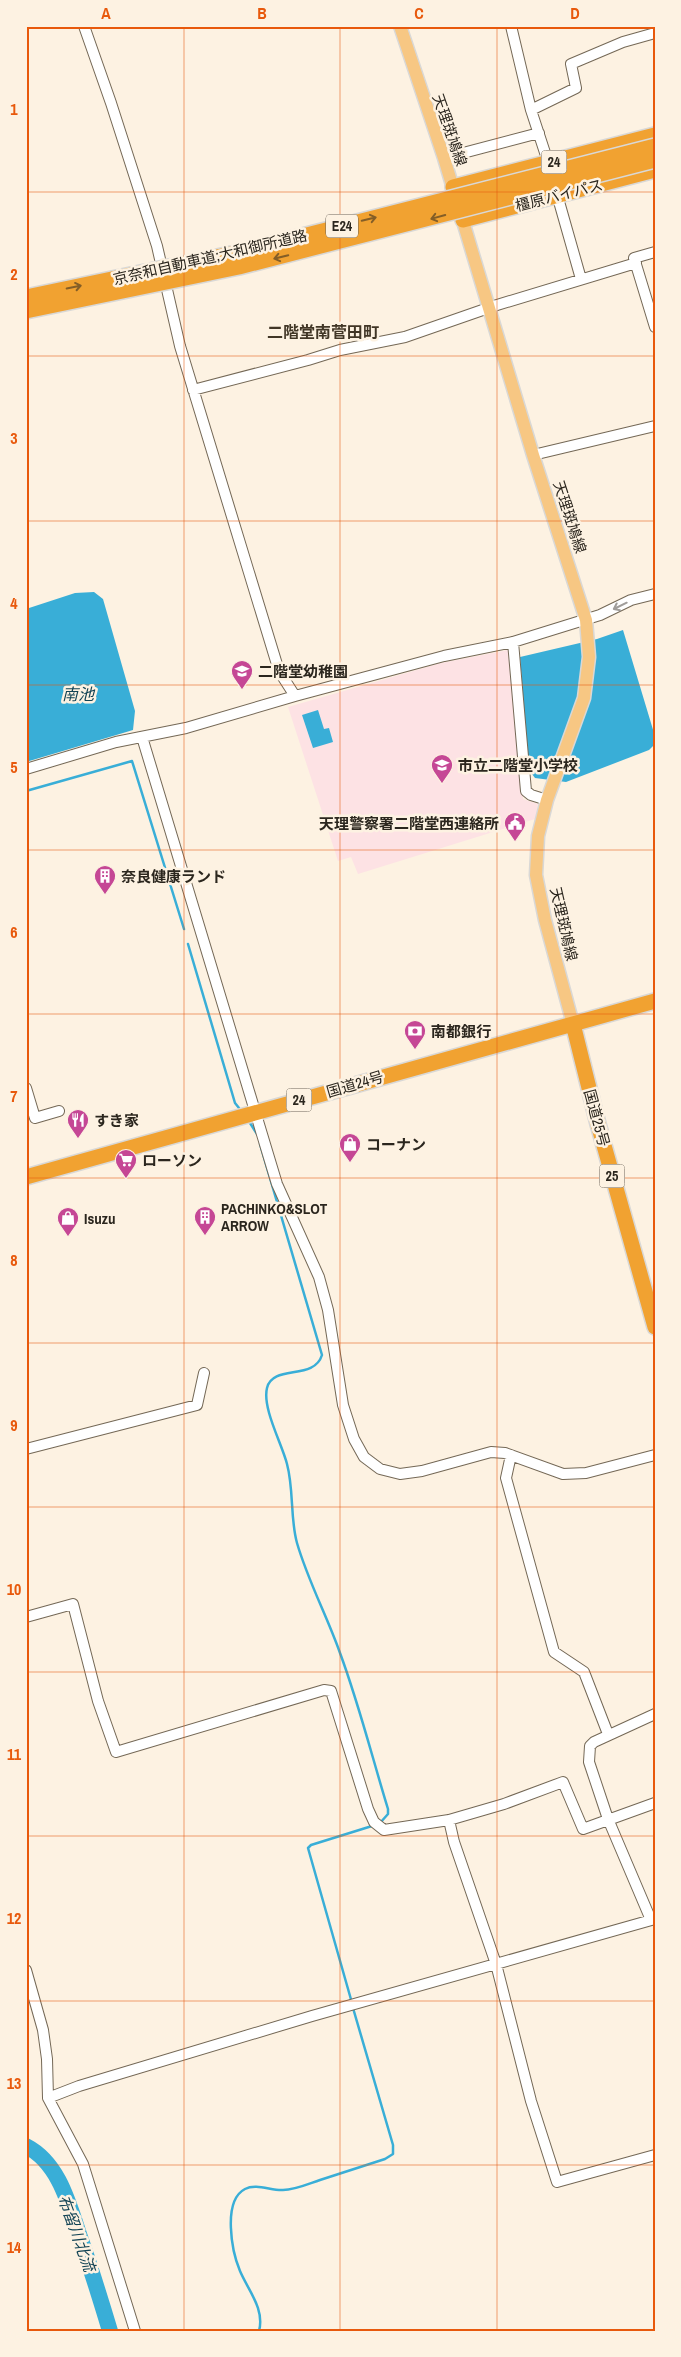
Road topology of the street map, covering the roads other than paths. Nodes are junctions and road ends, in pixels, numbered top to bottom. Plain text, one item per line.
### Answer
1 (84, 26) edge
2 (400, 26) edge
3 (511, 26) edge
4 (655, 33) edge
5 (532, 110) junction
6 (539, 133) junction
7 (655, 136) edge
8 (655, 146) edge
9 (444, 158) junction
10 (655, 160) edge
11 (548, 163) junction
12 (655, 170) edge
13 (453, 187) junction
14 (557, 195) junction
15 (463, 220) junction
16 (655, 252) edge
17 (636, 263) junction
18 (581, 279) junction
19 (26, 297) edge
20 (490, 308) junction
21 (26, 311) edge
22 (655, 327) edge
23 (194, 390) junction
24 (655, 426) edge
25 (533, 455) junction
26 (655, 594) edge
27 (586, 620) junction
28 (512, 642) junction
29 (295, 696) junction
30 (142, 737) junction
31 (26, 769) edge
32 (549, 794) junction
33 (655, 1000) edge
34 (573, 1024) junction
35 (26, 1088) edge
36 (59, 1111) dead end
37 (254, 1112) junction
38 (26, 1177) edge
39 (655, 1327) edge
40 (204, 1373) dead end
41 (26, 1449) edge
42 (511, 1455) junction
43 (655, 1456) edge
44 (26, 1617) edge
45 (655, 1714) edge
46 (608, 1734) junction
47 (655, 1803) edge
48 (608, 1819) junction
49 (449, 1820) junction
50 (653, 1919) edge
51 (496, 1964) junction
52 (26, 1970) edge
53 (48, 2098) junction
54 (655, 2155) edge
55 (135, 2331) edge

1 - 23 street
2 - 9 main road, 天理斑鳩線
3 - 5 street
4 - 5 street
5 - 6 street
6 - 9 street
6 - 11 street
7 - 11 highway, 24
19 -> 8 highway, 京奈和自動車道;大和御所道路 / E24, bridge
9 - 13 main road, 天理斑鳩線
10 -> 21 highway, 京奈和自動車道;大和御所道路 / E24, bridge
11 - 13 highway, 24
11 - 14 street
12 - 14 highway, 橿原バイパス / 24
13 - 15 main road, 天理斑鳩線
14 - 15 highway, 橿原バイパス / 24
14 - 18 street
15 - 20 main road, 天理斑鳩線
16 - 17 street
17 - 18 street
17 - 22 street
18 - 20 street
20 - 23 street
20 - 25 main road, 天理斑鳩線
23 - 29 street
24 - 25 street
25 - 27 main road, 天理斑鳩線
26 -> 27 street
27 - 28 street
27 - 32 main road, 天理斑鳩線
28 - 29 street
28 - 32 street
29 - 30 street
30 - 31 street
30 - 37 street
32 - 34 main road, 天理斑鳩線
33 - 34 highway, 国道24号 / 24
34 - 37 highway, 国道24号 / 24
34 - 39 highway, 国道25号 / 25
35 - 36 street
37 - 38 highway, 国道24号 / 24
37 - 42 street
40 - 41 street
42 - 43 street
42 - 46 street
44 - 49 street
45 - 46 street
46 - 48 street
47 - 48 street
48 - 49 street
48 - 50 street
49 - 51 street
50 - 51 street
51 - 53 street
51 - 54 street
52 - 53 street
53 - 55 street

